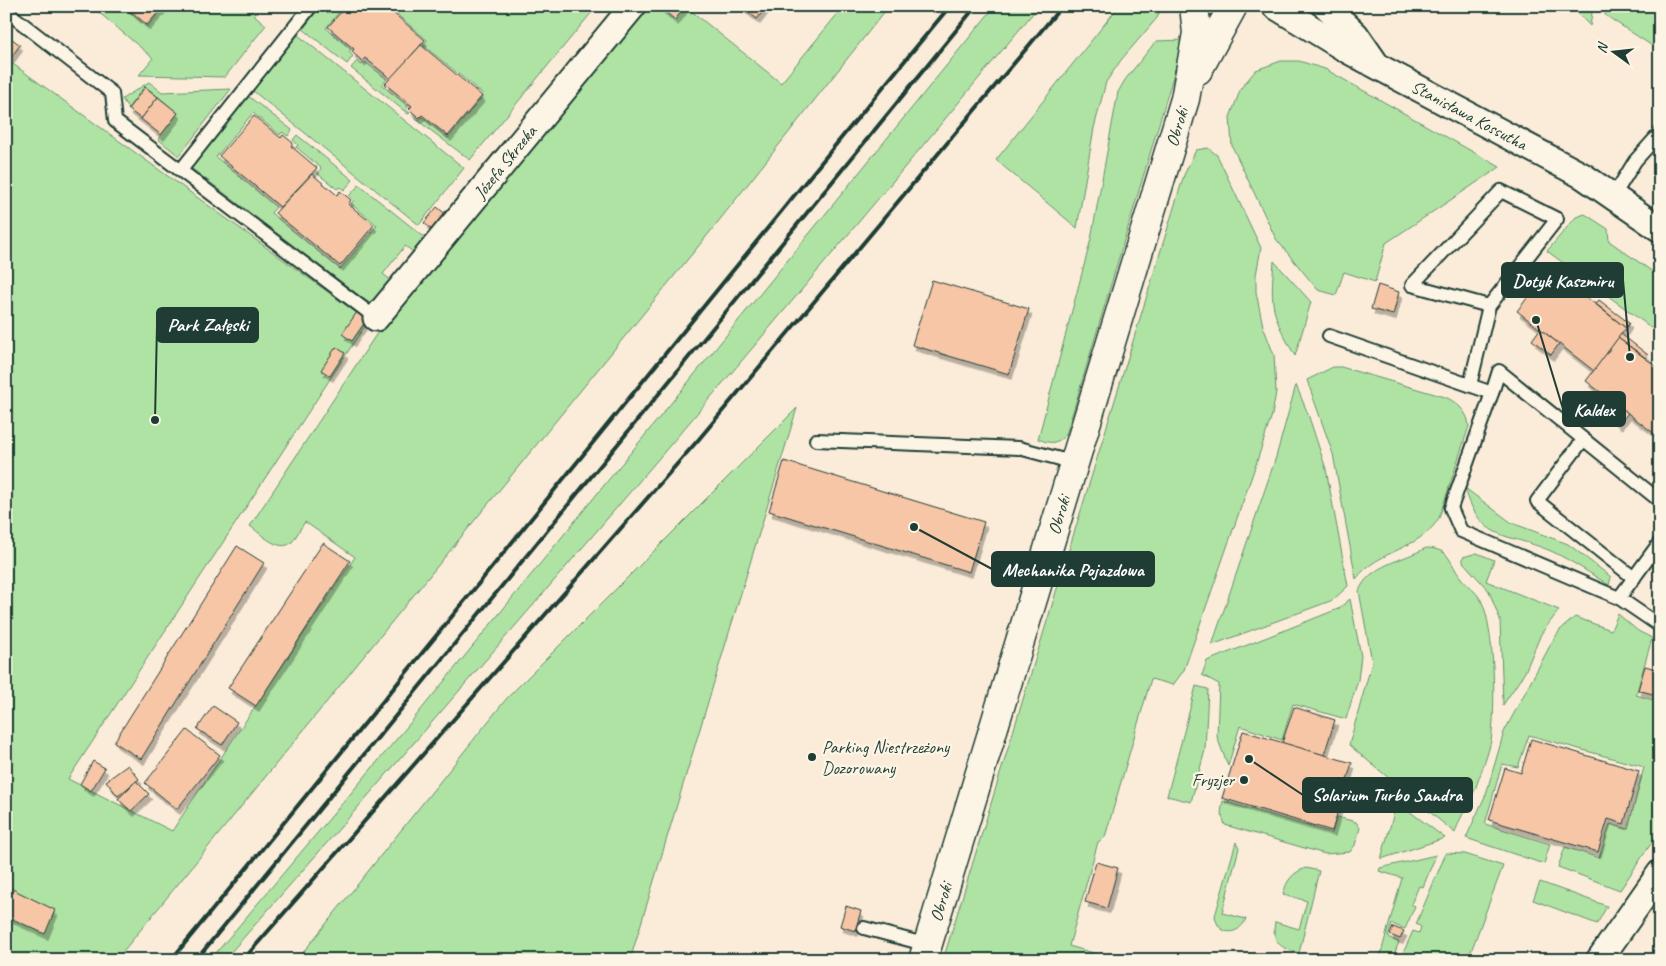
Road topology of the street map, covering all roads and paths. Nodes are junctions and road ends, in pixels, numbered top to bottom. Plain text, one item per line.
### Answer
1 (310, 6) edge
2 (633, 6) edge
3 (1194, 6) edge
4 (1233, 6) edge
5 (1275, 6) edge
6 (1326, 6) edge
7 (6, 11) edge
8 (1377, 66) junction
9 (1185, 98) junction
10 (1660, 133) edge
11 (181, 170) junction
12 (1613, 197) junction
13 (1660, 229) edge
14 (1489, 306) junction
15 (376, 318) joint
16 (1329, 336) dead end
17 (1470, 385) junction
18 (1492, 393) junction
19 (816, 440) dead end
20 (1583, 440) junction
21 (1075, 463) junction
22 (1660, 501) edge
23 (1660, 542) edge
24 (1634, 578) junction
25 (1619, 598) junction
26 (1660, 626) edge
27 (1660, 873) edge
28 (864, 928) dead end
29 (925, 953) edge
30 (1599, 960) edge

1 - 11 lane
2 - 15 street, Józefa Skrzeka
3 - 9 street, Obroki
4 - 9 street, Obroki
5 - 8 street, Stanisława Kossutha
6 - 8 street
7 - 11 lane
8 - 12 street, Stanisława Kossutha
9 - 21 street, Obroki
10 - 12 lane
11 - 15 lane
12 - 13 street, Stanisława Kossutha
14 - 14 lane
14 - 17 lane
16 - 17 lane
17 - 18 lane
18 - 20 lane
18 - 25 lane
19 - 21 lane
20 - 22 lane
20 - 24 lane
21 - 29 street, Obroki
23 - 24 lane
24 - 25 lane
25 - 26 lane
27 - 30 street
28 - 29 lane

